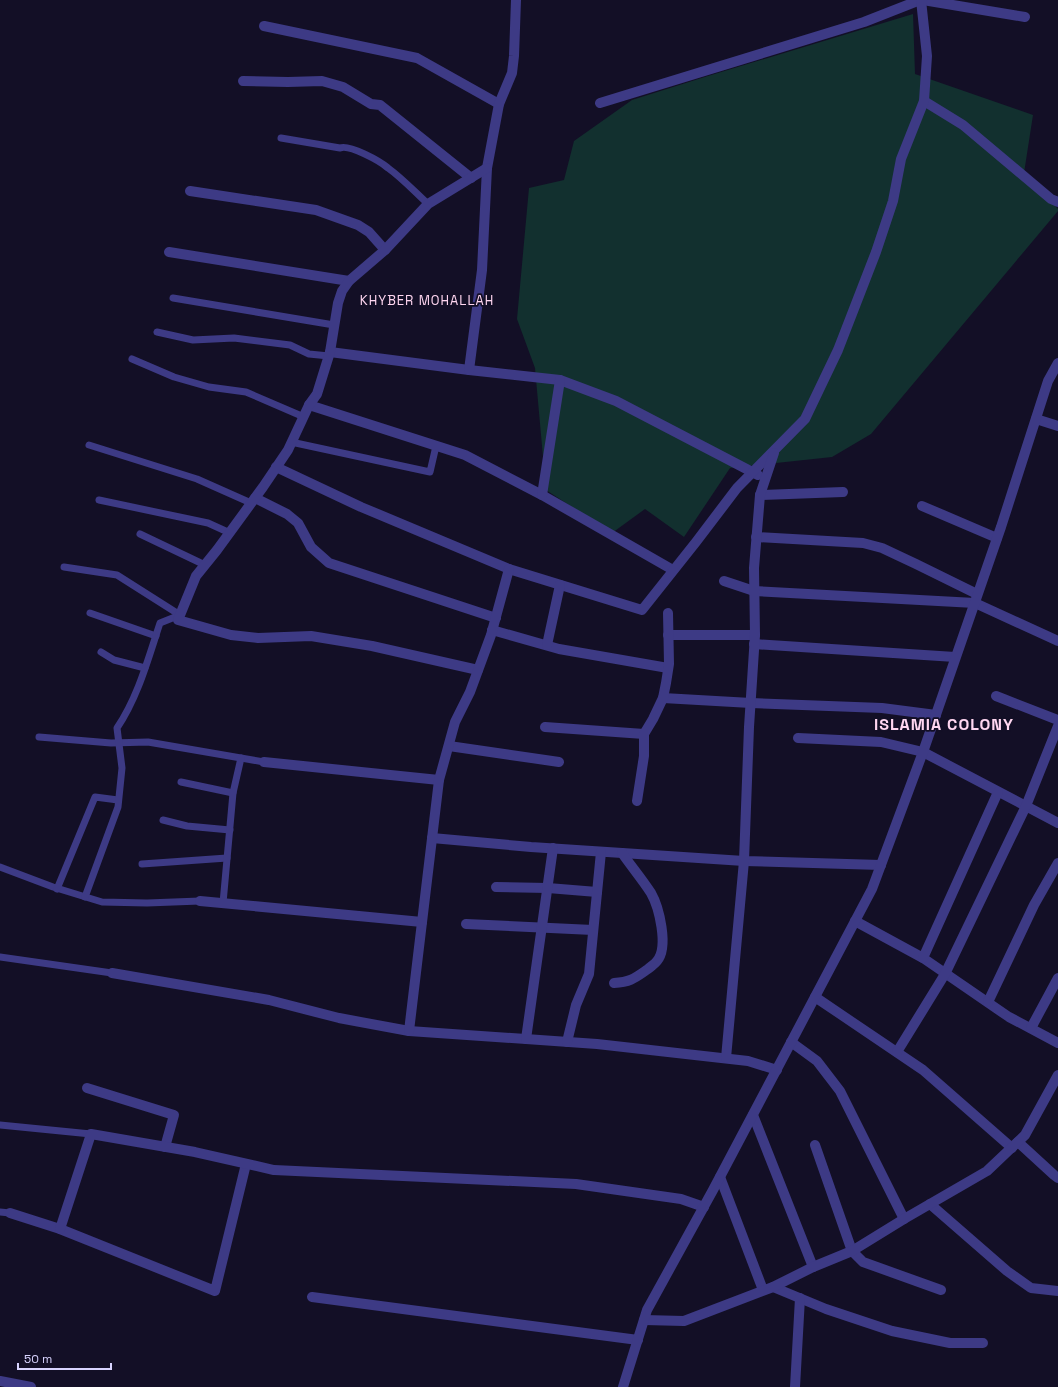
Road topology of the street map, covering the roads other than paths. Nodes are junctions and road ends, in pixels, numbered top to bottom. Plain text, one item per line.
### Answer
1 (516, 0) edge
2 (921, 0) edge
3 (1025, 17) dead end
4 (264, 26) dead end
5 (243, 81) dead end
6 (924, 101) junction
7 (600, 103) dead end
8 (499, 104) junction
9 (281, 138) dead end
10 (487, 168) junction
11 (471, 178) junction
12 (190, 191) dead end
13 (1058, 202) edge
14 (428, 204) junction
15 (385, 250) junction
16 (169, 252) dead end
17 (349, 280) junction
18 (173, 298) dead end
19 (334, 325) junction
20 (157, 332) dead end
21 (329, 354) junction
22 (132, 359) dead end
23 (1058, 363) edge
24 (469, 370) junction
25 (560, 380) junction
26 (309, 405) junction
27 (304, 417) junction
28 (1036, 419) junction
29 (1058, 426) edge
30 (292, 442) junction
31 (90, 445) dead end
32 (436, 446) junction
33 (774, 451) junction
34 (276, 467) junction
35 (753, 472) junction
36 (765, 479) junction
37 (842, 492) dead end
38 (542, 495) junction
39 (760, 495) junction
40 (99, 500) dead end
41 (253, 500) junction
42 (922, 506) dead end
43 (230, 532) junction
44 (140, 534) dead end
45 (756, 537) junction
46 (997, 538) junction
47 (205, 565) junction
48 (64, 567) dead end
49 (509, 569) junction
50 (673, 570) junction
51 (724, 581) dead end
52 (560, 585) junction
53 (754, 591) junction
54 (976, 599) junction
55 (90, 613) dead end
56 (668, 613) dead end
57 (180, 614) junction
58 (496, 618) junction
59 (492, 630) junction
60 (156, 636) junction
61 (668, 636) junction
62 (755, 639) junction
63 (1058, 641) edge
64 (547, 646) junction
65 (101, 652) dead end
66 (955, 658) junction
67 (145, 668) junction
68 (668, 668) junction
69 (478, 670) junction
70 (996, 696) dead end
71 (663, 698) junction
72 (750, 703) junction
73 (936, 716) junction
74 (1058, 720) edge
75 (1058, 726) edge
76 (545, 727) dead end
77 (644, 734) junction
78 (39, 736) dead end
79 (798, 738) dead end
80 (119, 743) junction
81 (448, 746) junction
82 (923, 752) junction
83 (241, 758) junction
84 (264, 762) joint
85 (559, 762) dead end
86 (439, 780) junction
87 (181, 782) dead end
88 (998, 792) junction
89 (233, 793) junction
90 (118, 800) junction
91 (637, 801) dead end
92 (1026, 806) junction
93 (163, 820) dead end
94 (1058, 823) edge
95 (230, 830) junction
96 (432, 838) junction
97 (553, 848) junction
98 (601, 852) junction
99 (622, 853) junction
100 (227, 858) junction
101 (744, 861) junction
102 (1058, 863) edge
103 (142, 864) dead end
104 (881, 865) junction
105 (0, 867) edge
106 (496, 887) dead end
107 (57, 888) junction
108 (548, 888) junction
109 (597, 892) junction
110 (85, 896) junction
111 (200, 901) joint
112 (223, 903) junction
113 (855, 921) junction
114 (422, 922) junction
115 (466, 924) dead end
116 (542, 928) junction
117 (593, 930) junction
118 (0, 957) edge
119 (923, 958) junction
120 (112, 973) joint
121 (945, 974) junction
122 (1058, 978) edge
123 (614, 983) dead end
124 (815, 997) junction
125 (988, 1002) junction
126 (1031, 1028) junction
127 (409, 1031) junction
128 (526, 1039) junction
129 (567, 1042) junction
130 (791, 1042) junction
131 (1058, 1043) edge
132 (897, 1052) junction
133 (726, 1058) junction
134 (777, 1070) junction
135 (1058, 1076) edge
136 (86, 1088) dead end
137 (753, 1115) junction
138 (0, 1125) edge
139 (91, 1134) junction
140 (815, 1145) dead end
141 (1015, 1145) junction
142 (165, 1147) junction
143 (246, 1164) junction
144 (720, 1177) junction
145 (1058, 1178) edge
146 (930, 1204) junction
147 (704, 1207) junction
148 (5, 1213) edge
149 (904, 1219) junction
150 (60, 1229) junction
151 (852, 1251) junction
152 (813, 1267) junction
153 (773, 1287) junction
154 (762, 1290) junction
155 (940, 1290) dead end
156 (1058, 1291) edge
157 (312, 1297) dead end
158 (800, 1298) junction
159 (644, 1320) junction
160 (638, 1340) junction
161 (984, 1343) dead end
162 (0, 1381) edge
163 (32, 1387) edge
164 (623, 1387) edge
165 (796, 1387) edge

1 - 8 street
2 - 3 street
2 - 6 street
2 - 7 street
4 - 8 street
5 - 11 street
6 - 13 street
6 - 33 street
8 - 10 street
9 - 14 lane
10 - 11 street
10 - 24 street
11 - 14 street
12 - 15 street
14 - 15 street
15 - 17 street
16 - 17 street
17 - 19 street
18 - 19 lane
19 - 21 street
20 - 21 lane
21 - 24 street
21 - 26 street
22 - 27 lane
23 - 28 street
24 - 25 street
25 - 35 street
25 - 38 street
26 - 27 street
26 - 32 street
27 - 30 street
28 - 29 street
28 - 46 street
30 - 32 lane
30 - 34 street
31 - 41 lane
32 - 38 street
33 - 35 street
33 - 36 street
34 - 41 street
34 - 49 street
35 - 36 street
35 - 50 street
36 - 39 street
37 - 39 street
38 - 50 street
39 - 45 street
40 - 43 lane
41 - 43 street
41 - 58 street
42 - 46 street
43 - 47 street
44 - 47 lane
45 - 53 street
45 - 54 street
46 - 54 street
47 - 57 street
48 - 57 lane
49 - 52 street
49 - 58 street
50 - 52 street
51 - 53 street
52 - 64 street
53 - 54 street
53 - 62 street
54 - 63 street
54 - 66 street
55 - 60 lane
56 - 61 street
57 - 60 lane
57 - 69 street
58 - 59 street
59 - 64 street
59 - 69 street
60 - 67 lane
61 - 62 street
61 - 68 street
62 - 66 street
62 - 72 street
64 - 68 street
65 - 67 lane
66 - 73 street
67 - 80 lane
68 - 71 street
69 - 81 street
70 - 74 street
71 - 72 street
71 - 77 street
72 - 73 street
72 - 101 street
73 - 82 street
75 - 92 street
76 - 77 street
77 - 91 street
78 - 80 lane
79 - 82 street
80 - 83 lane
80 - 90 lane
81 - 85 street
81 - 86 street
82 - 88 street
82 - 104 street
83 - 84 lane
83 - 89 lane
84 - 86 street
86 - 96 street
87 - 89 lane
88 - 92 street
88 - 119 street
89 - 95 lane
90 - 107 lane
90 - 110 lane
92 - 94 street
92 - 121 street
93 - 95 lane
95 - 100 lane
96 - 97 street
96 - 114 street
97 - 98 street
97 - 108 street
98 - 99 street
98 - 109 street
99 - 101 street
99 - 123 street
100 - 103 lane
100 - 112 lane
101 - 104 street
101 - 133 street
102 - 125 street
104 - 113 street
105 - 107 lane
106 - 108 street
107 - 110 lane
108 - 109 street
108 - 116 street
109 - 117 street
110 - 111 lane
111 - 112 street
112 - 114 street
113 - 119 street
113 - 124 street
114 - 127 street
115 - 116 street
116 - 117 street
116 - 128 street
117 - 129 street
118 - 120 lane
119 - 121 street
120 - 127 street
121 - 125 street
121 - 132 street
122 - 126 street
124 - 130 street
124 - 132 street
125 - 126 street
126 - 131 street
127 - 128 street
128 - 129 street
129 - 133 street
130 - 134 street
130 - 149 street
132 - 141 street
133 - 134 street
134 - 137 street
135 - 141 street
136 - 142 street
137 - 144 street
137 - 152 street
138 - 139 lane
139 - 142 street
139 - 150 street
140 - 151 street
141 - 145 street
141 - 146 street
142 - 143 street
143 - 147 street
143 - 150 street
144 - 147 street
144 - 154 street
146 - 149 street
146 - 156 street
147 - 159 street
148 - 150 street
149 - 151 street
151 - 152 street
151 - 155 street
152 - 153 street
153 - 154 street
153 - 158 street
154 - 159 street
157 - 160 street
158 - 161 street
158 - 165 street
159 - 160 street
160 - 164 street
162 - 163 street

